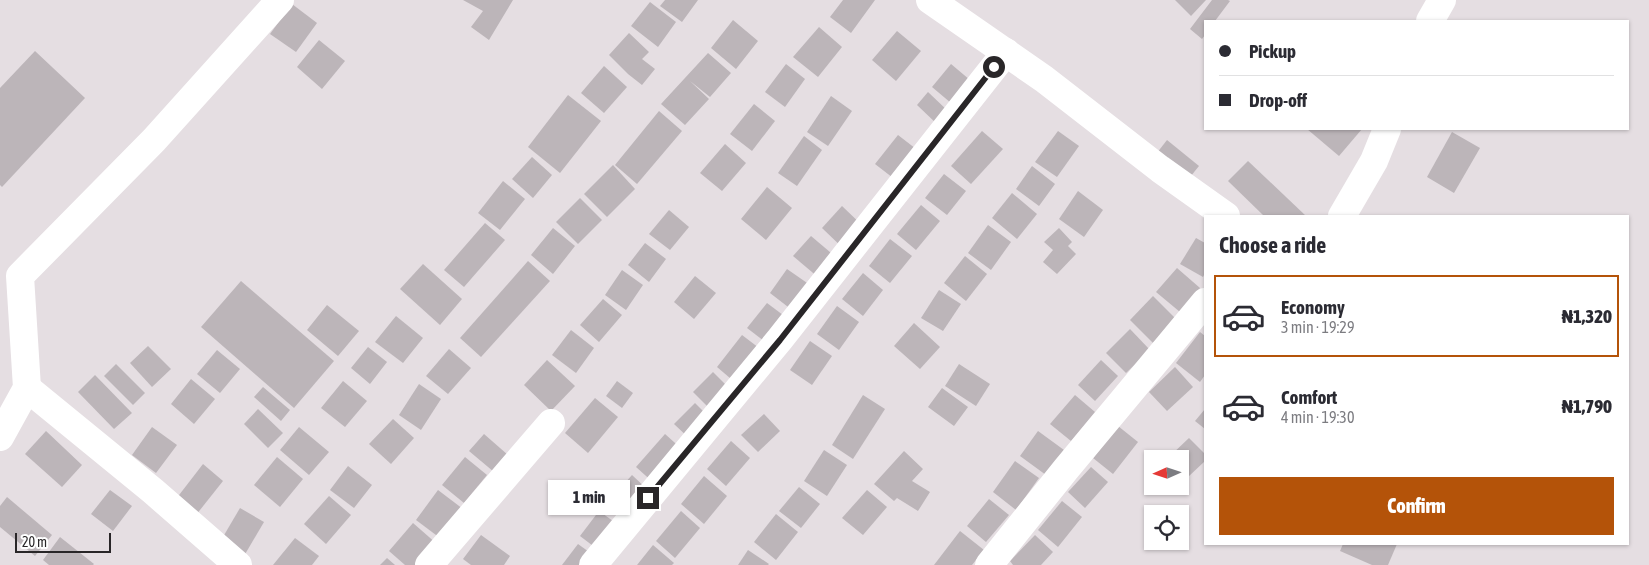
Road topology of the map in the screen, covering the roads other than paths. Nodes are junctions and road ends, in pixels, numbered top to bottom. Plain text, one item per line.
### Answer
1 (280, 0) edge
2 (930, 0) edge
3 (1442, 0) edge
4 (1431, 20) edge
5 (1006, 52) junction
6 (1387, 130) edge
7 (1225, 215) edge
8 (1343, 215) edge
9 (1204, 303) edge
10 (27, 388) junction
11 (551, 423) dead end
12 (0, 437) edge
13 (238, 565) edge
14 (429, 565) edge
15 (593, 565) edge
16 (990, 565) edge

1 - 10 street
2 - 5 street
3 - 4 street
5 - 7 street
5 - 15 street
6 - 8 street
9 - 16 street
10 - 12 street
10 - 13 street
11 - 14 street

